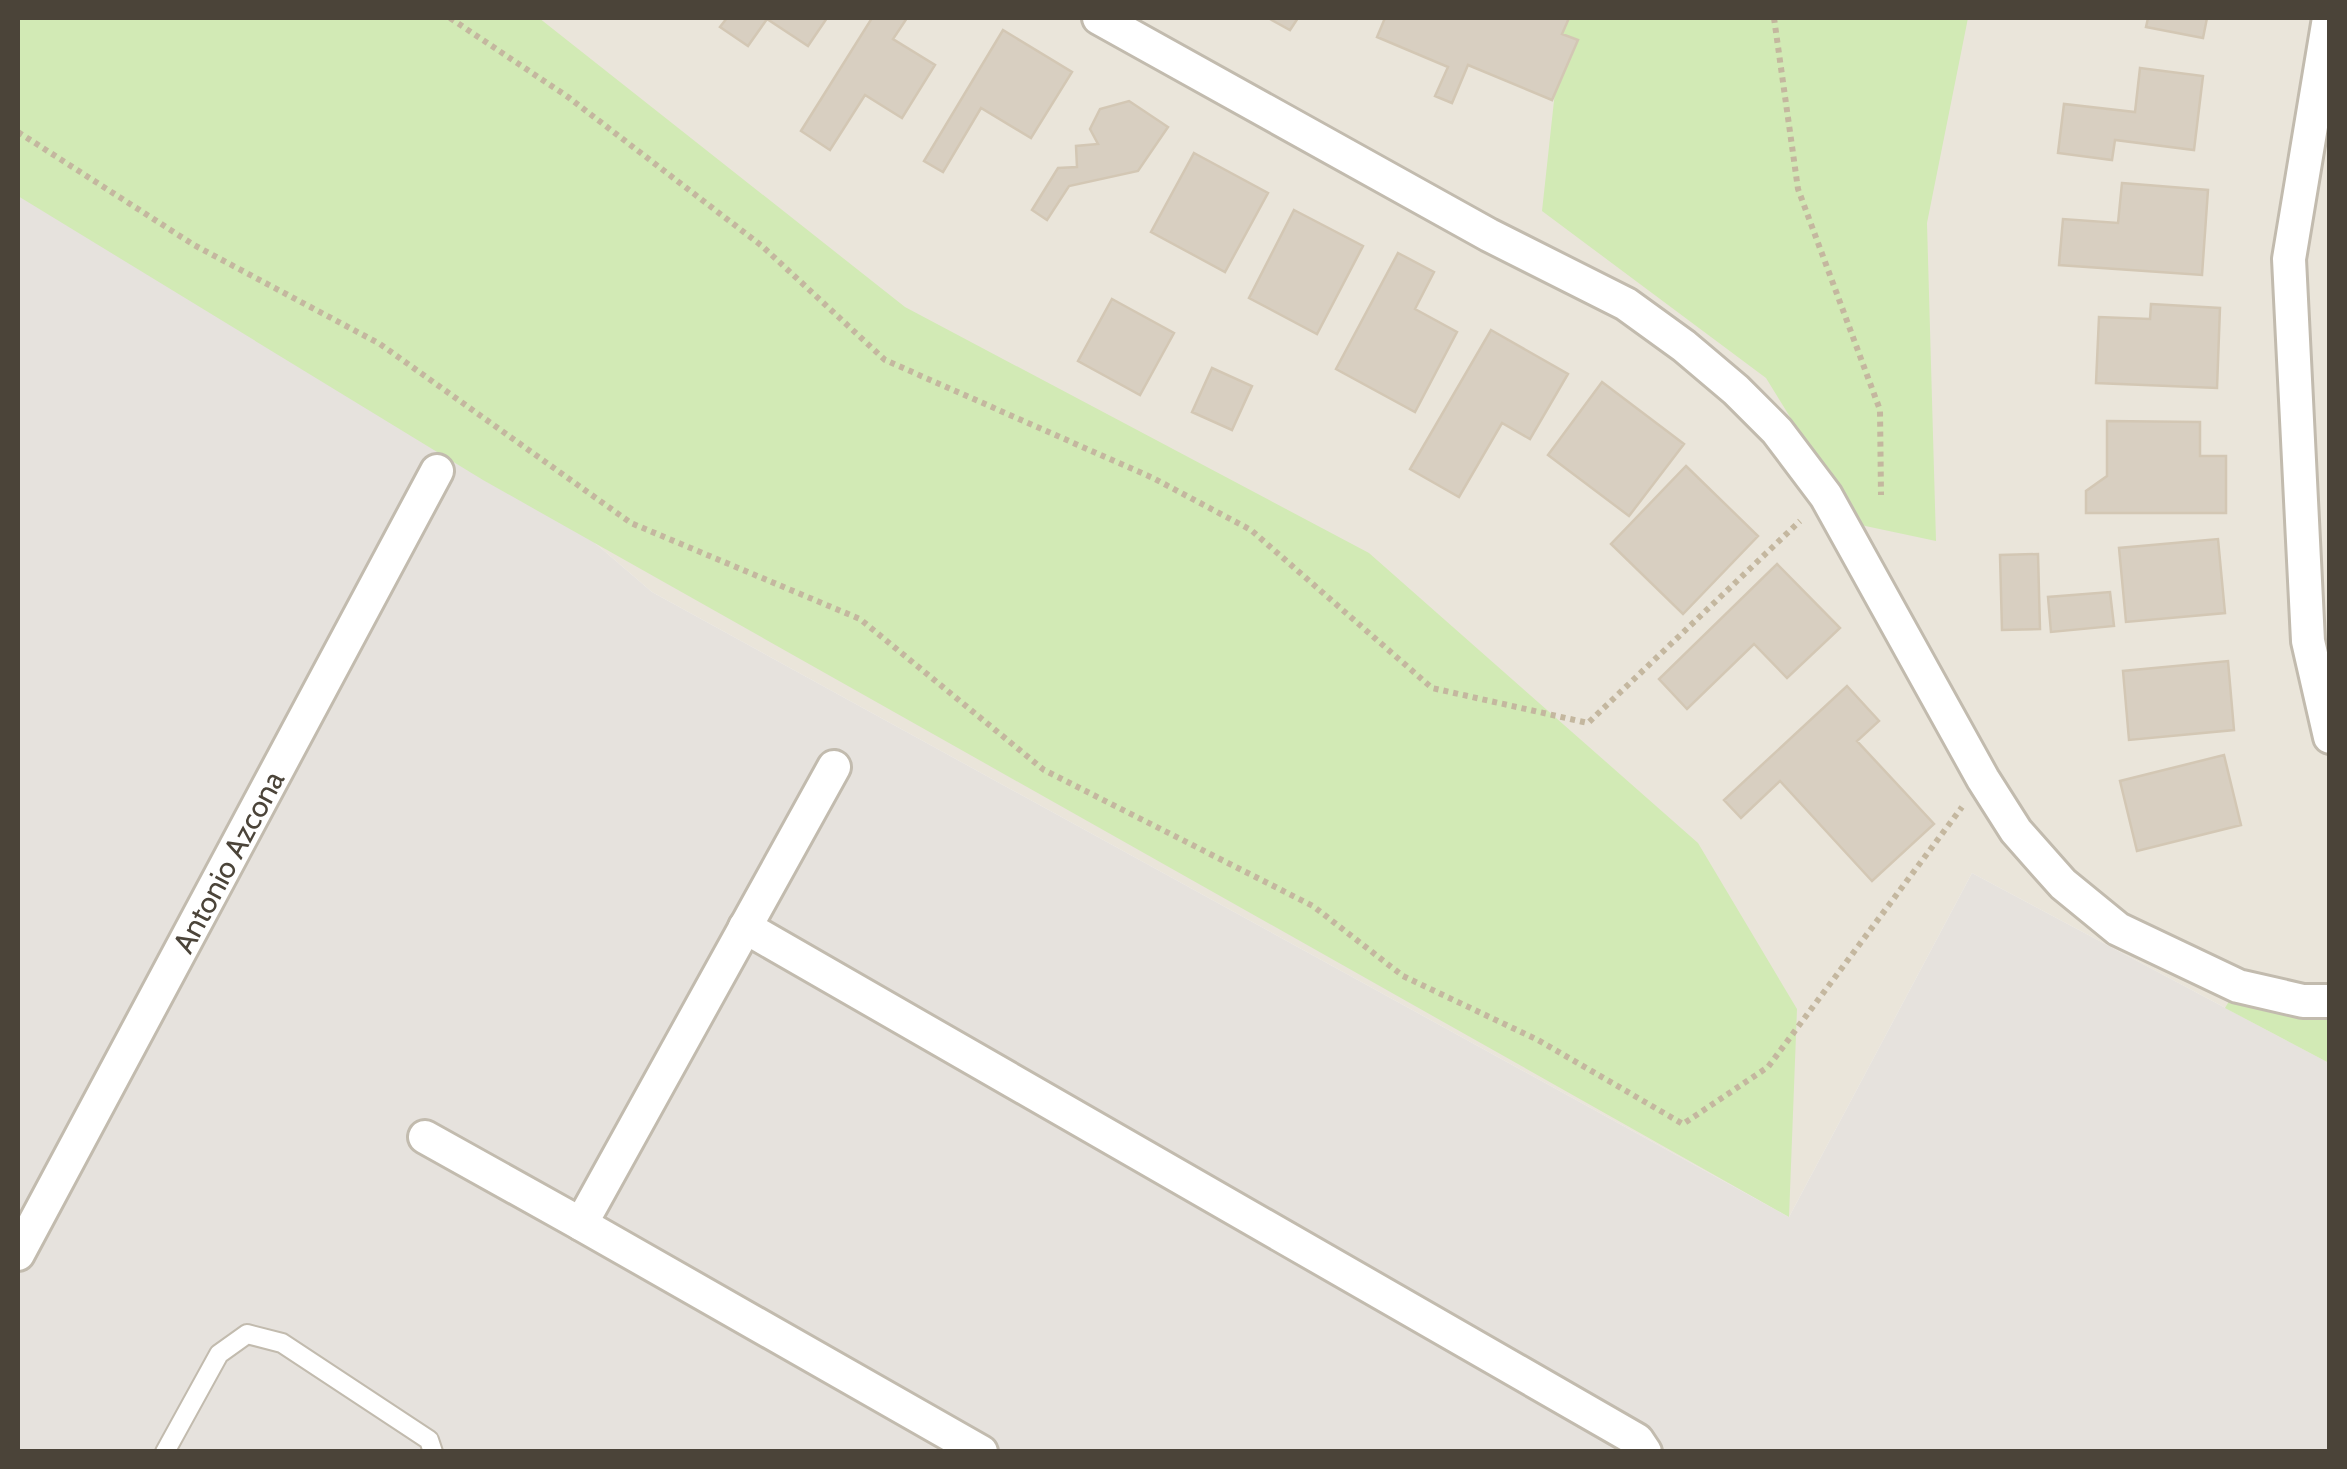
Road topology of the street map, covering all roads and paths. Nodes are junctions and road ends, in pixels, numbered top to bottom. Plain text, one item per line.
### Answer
1 (450, 18) edge
2 (1099, 18) edge
3 (1774, 18) edge
4 (2329, 18) edge
5 (18, 132) edge
6 (436, 471) dead end
7 (1881, 495) dead end
8 (1826, 496) junction
9 (2330, 737) edge
10 (834, 768) dead end
11 (1983, 779) junction
12 (746, 927) junction
13 (2330, 1002) edge
14 (426, 1136) dead end
15 (580, 1224) junction
16 (18, 1254) edge
17 (165, 1452) edge
18 (433, 1452) edge
19 (982, 1452) edge
20 (1646, 1452) edge

1 - 8 path
2 - 8 street
3 - 7 path
4 - 9 street
5 - 11 path
6 - 16 street, Antonio Azcona
8 - 11 street
10 - 12 street
11 - 13 street
12 - 15 street
12 - 20 street
14 - 15 street
15 - 19 street
17 - 18 lane

